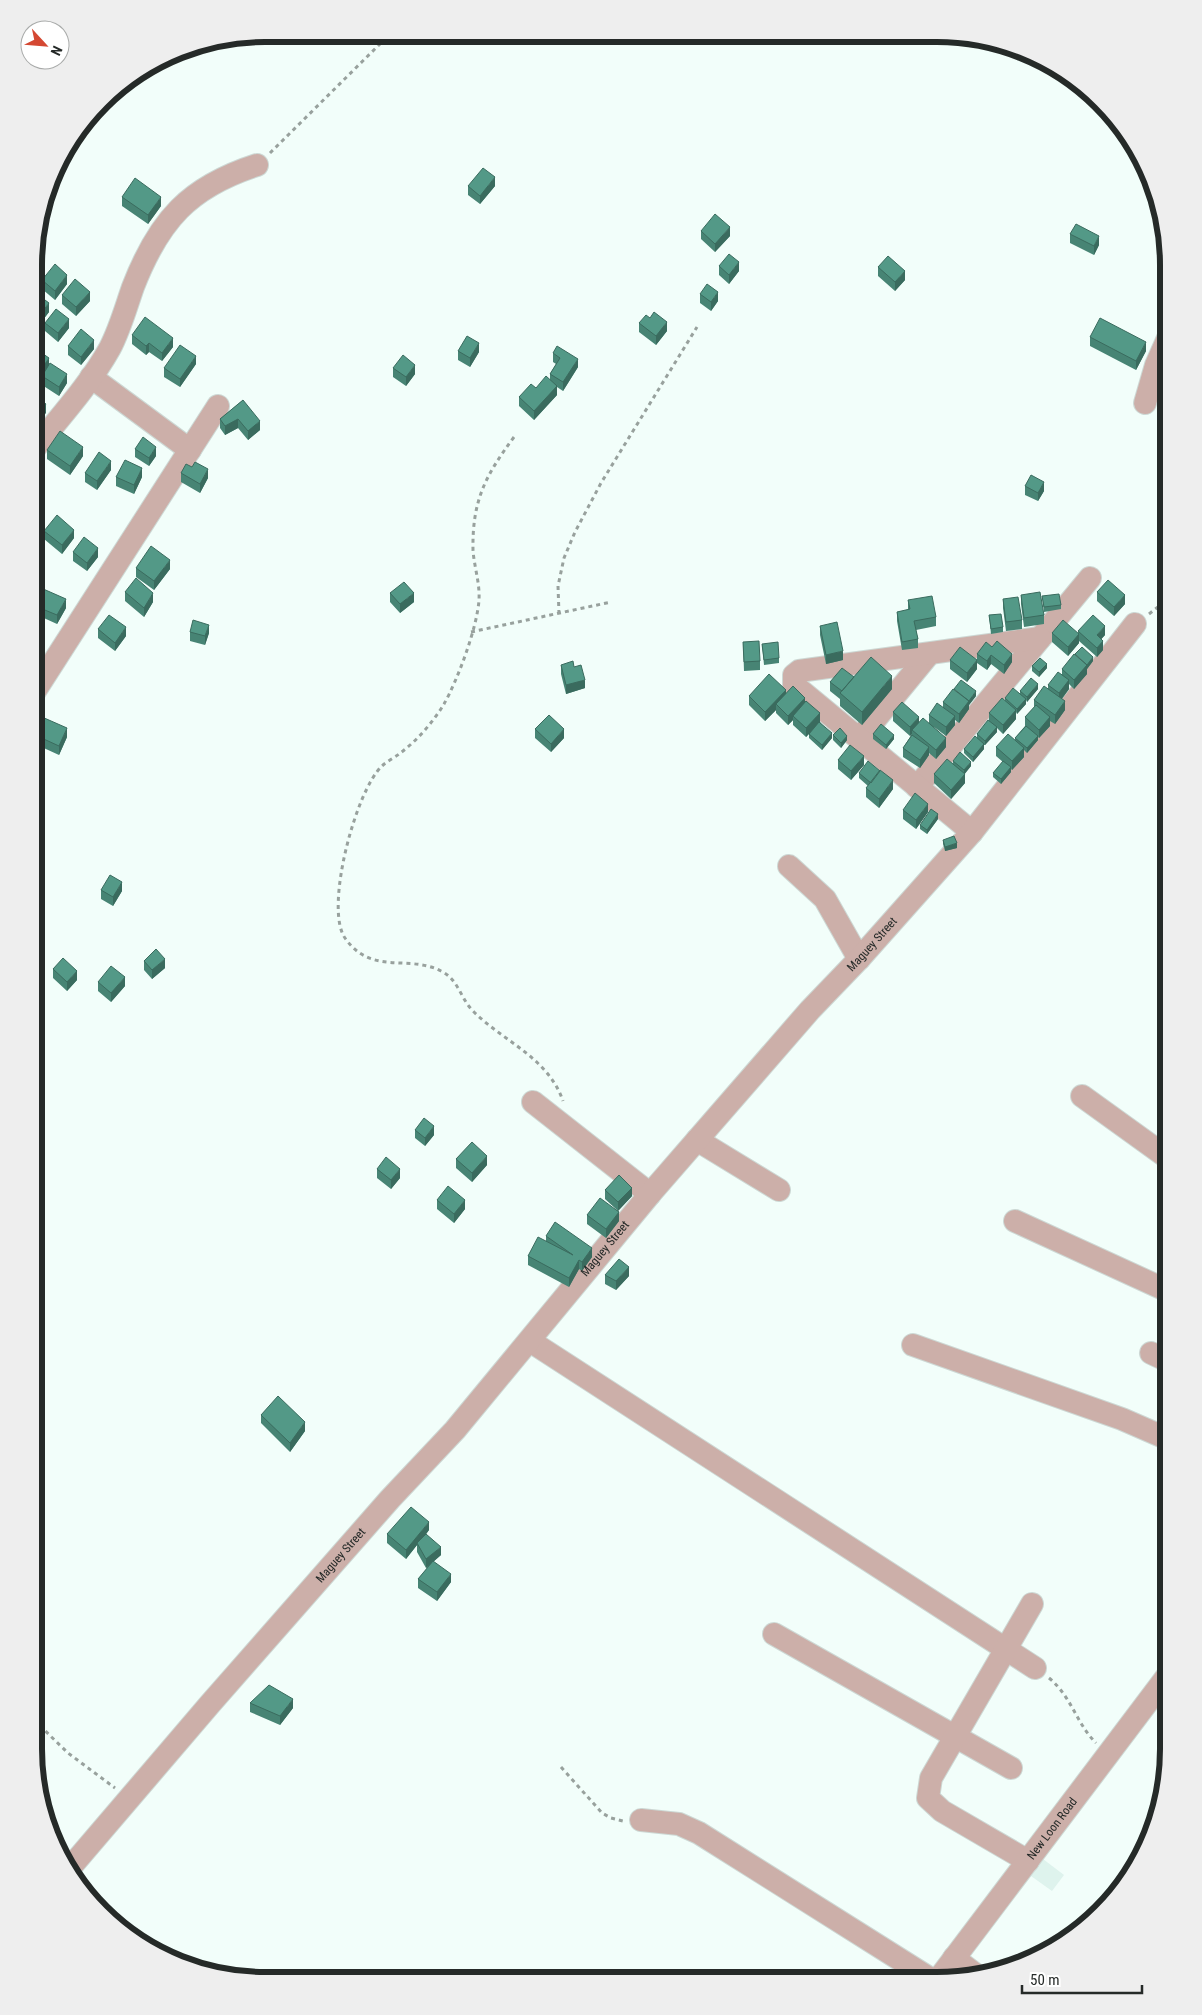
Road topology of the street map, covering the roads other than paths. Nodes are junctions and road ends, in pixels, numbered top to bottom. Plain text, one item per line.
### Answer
1 (258, 165) road end
2 (1160, 356) edge
3 (91, 377) junction
4 (1145, 403) dead end
5 (218, 406) dead end
6 (42, 439) edge
7 (190, 450) junction
8 (1090, 578) dead end
9 (1135, 624) road end
10 (1040, 638) junction
11 (929, 654) junction
12 (42, 680) edge
13 (859, 739) junction
14 (917, 787) junction
15 (972, 832) junction
16 (789, 866) dead end
17 (859, 959) junction
18 (1082, 1096) dead end
19 (533, 1102) dead end
20 (697, 1140) junction
21 (1160, 1152) edge
22 (779, 1190) dead end
23 (650, 1194) junction
24 (1015, 1221) dead end
25 (1160, 1287) edge
26 (530, 1341) junction
27 (913, 1345) dead end
28 (1160, 1436) edge
29 (1032, 1604) dead end
30 (774, 1634) dead end
31 (1006, 1649) junction
32 (1035, 1668) road end
33 (1160, 1686) edge
34 (955, 1736) junction
35 (1011, 1768) dead end
36 (642, 1820) road end
37 (1028, 1860) junction
38 (74, 1864) edge
39 (954, 1958) junction
40 (970, 1970) edge
41 (922, 1972) edge
42 (943, 1972) edge

1 - 3 street
2 - 4 street
3 - 6 street
3 - 7 street
5 - 7 street
7 - 12 street
8 - 10 street
9 - 15 street, Maguey Street
10 - 11 street
10 - 14 street
11 - 13 street
11 - 13 street
13 - 14 street
14 - 15 street
15 - 17 street, Maguey Street
16 - 17 street
17 - 20 street, Maguey Street
18 - 21 street
19 - 23 street
20 - 22 street
20 - 23 street, Maguey Street
23 - 26 street, Maguey Street
24 - 25 street
26 - 31 street
26 - 38 street, Maguey Street
27 - 28 street
29 - 31 street
30 - 34 street
31 - 32 street
31 - 34 street
33 - 37 street, New Loon Road
34 - 35 street
34 - 37 street
36 - 41 street
37 - 39 street, New Loon Road
39 - 40 street
39 - 42 street, New Loon Road

